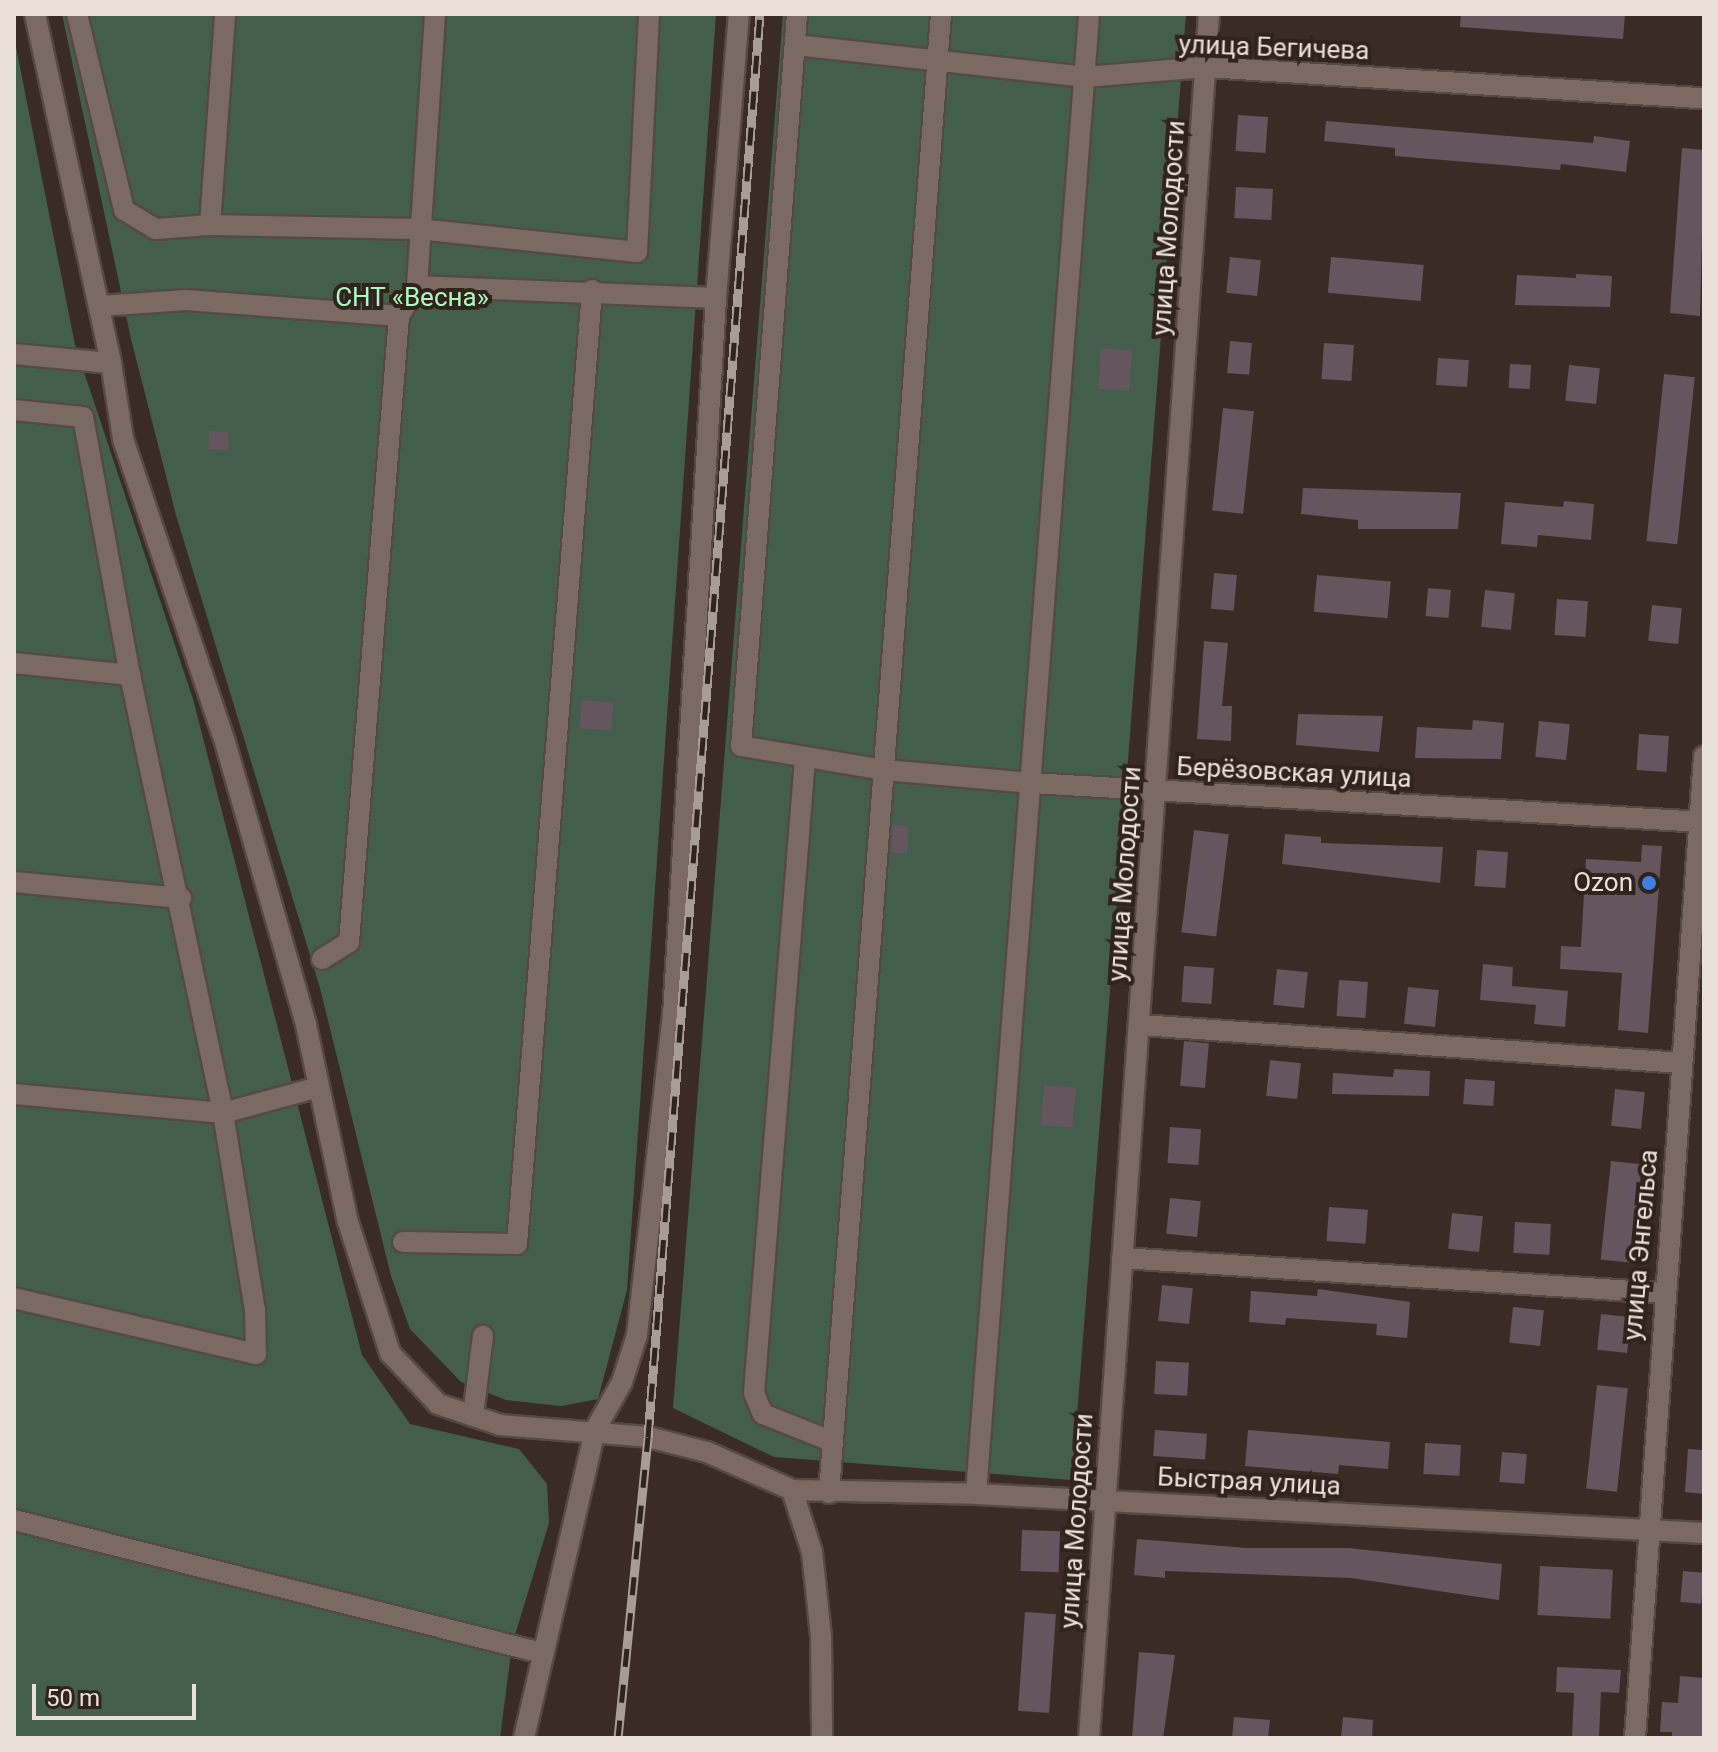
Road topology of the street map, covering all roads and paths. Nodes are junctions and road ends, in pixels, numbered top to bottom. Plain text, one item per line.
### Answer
1 (35, 14) edge
2 (77, 14) edge
3 (225, 14) edge
4 (435, 14) edge
5 (649, 14) edge
6 (739, 14) edge
7 (797, 14) edge
8 (941, 14) edge
9 (1089, 14) edge
10 (1209, 14) edge
11 (796, 45) junction
12 (937, 58) junction
13 (1206, 67) junction
14 (1086, 77) junction
15 (1704, 98) edge
16 (210, 225) junction
17 (419, 229) junction
18 (417, 286) junction
19 (592, 290) junction
20 (716, 298) junction
21 (100, 306) junction
22 (399, 316) junction
23 (14, 354) edge
24 (111, 363) junction
25 (14, 410) edge
26 (14, 663) edge
27 (130, 675) junction
28 (1704, 756) edge
29 (805, 759) junction
30 (885, 770) junction
31 (1031, 783) junction
32 (1156, 791) junction
33 (1702, 822) edge
34 (14, 882) edge
35 (181, 898) junction
36 (322, 959) dead end
37 (1141, 1025) junction
38 (1682, 1063) junction
39 (319, 1087) junction
40 (14, 1094) edge
41 (223, 1113) junction
42 (403, 1242) dead end
43 (1122, 1258) junction
44 (1663, 1293) junction
45 (14, 1298) edge
46 (483, 1336) dead end
47 (473, 1416) junction
48 (595, 1430) junction
49 (831, 1441) junction
50 (792, 1490) junction
51 (829, 1493) junction
52 (976, 1494) junction
53 (1104, 1501) junction
54 (14, 1520) edge
55 (1646, 1529) junction
56 (1704, 1533) edge
57 (542, 1653) junction
58 (524, 1738) edge
59 (822, 1738) edge
60 (1089, 1738) edge
61 (1635, 1738) edge

1 - 21 street, Быстрая улица
2 - 16 street
3 - 16 street
4 - 17 street
5 - 17 street
6 - 20 street
7 - 11 street
8 - 12 street
9 - 14 street
10 - 13 street, улица Молодости
11 - 12 street, улица Бегичева
11 - 29 street, Берёзовская улица
12 - 14 street, улица Бегичева
12 - 30 street
13 - 14 street, улица Бегичева
13 - 15 street, улица Бегичева
13 - 32 street, улица Молодости
14 - 31 street
16 - 17 street
17 - 18 street
18 - 19 street
18 - 22 street
19 - 20 street
19 - 42 street
20 - 48 street
21 - 22 street
21 - 24 street, Быстрая улица
22 - 36 street
23 - 24 street
24 - 39 street, Быстрая улица
25 - 27 street
26 - 27 street
27 - 35 street
28 - 33 street, улица Энгельса
29 - 30 street, Берёзовская улица
29 - 49 street
30 - 31 street, Берёзовская улица
30 - 49 street
31 - 32 street, Берёзовская улица
31 - 52 street
32 - 33 street, Берёзовская улица
32 - 37 street, улица Молодости
33 - 38 street, улица Энгельса
34 - 35 street
35 - 41 street
37 - 38 street
37 - 43 street, улица Молодости
38 - 44 street, улица Энгельса
39 - 41 street
39 - 47 street, Быстрая улица
40 - 41 street
41 - 45 street
43 - 44 street
43 - 53 street, улица Молодости
44 - 55 street, улица Энгельса
46 - 47 street
47 - 48 street, Быстрая улица
48 - 50 street, Быстрая улица
48 - 57 street
49 - 51 street
50 - 51 street, Быстрая улица
50 - 59 street
51 - 52 street, Быстрая улица
52 - 53 street, Быстрая улица
53 - 55 street, Быстрая улица
53 - 60 street, улица Молодости
54 - 57 street
55 - 56 street, Быстрая улица
55 - 61 street, улица Энгельса
57 - 58 street

